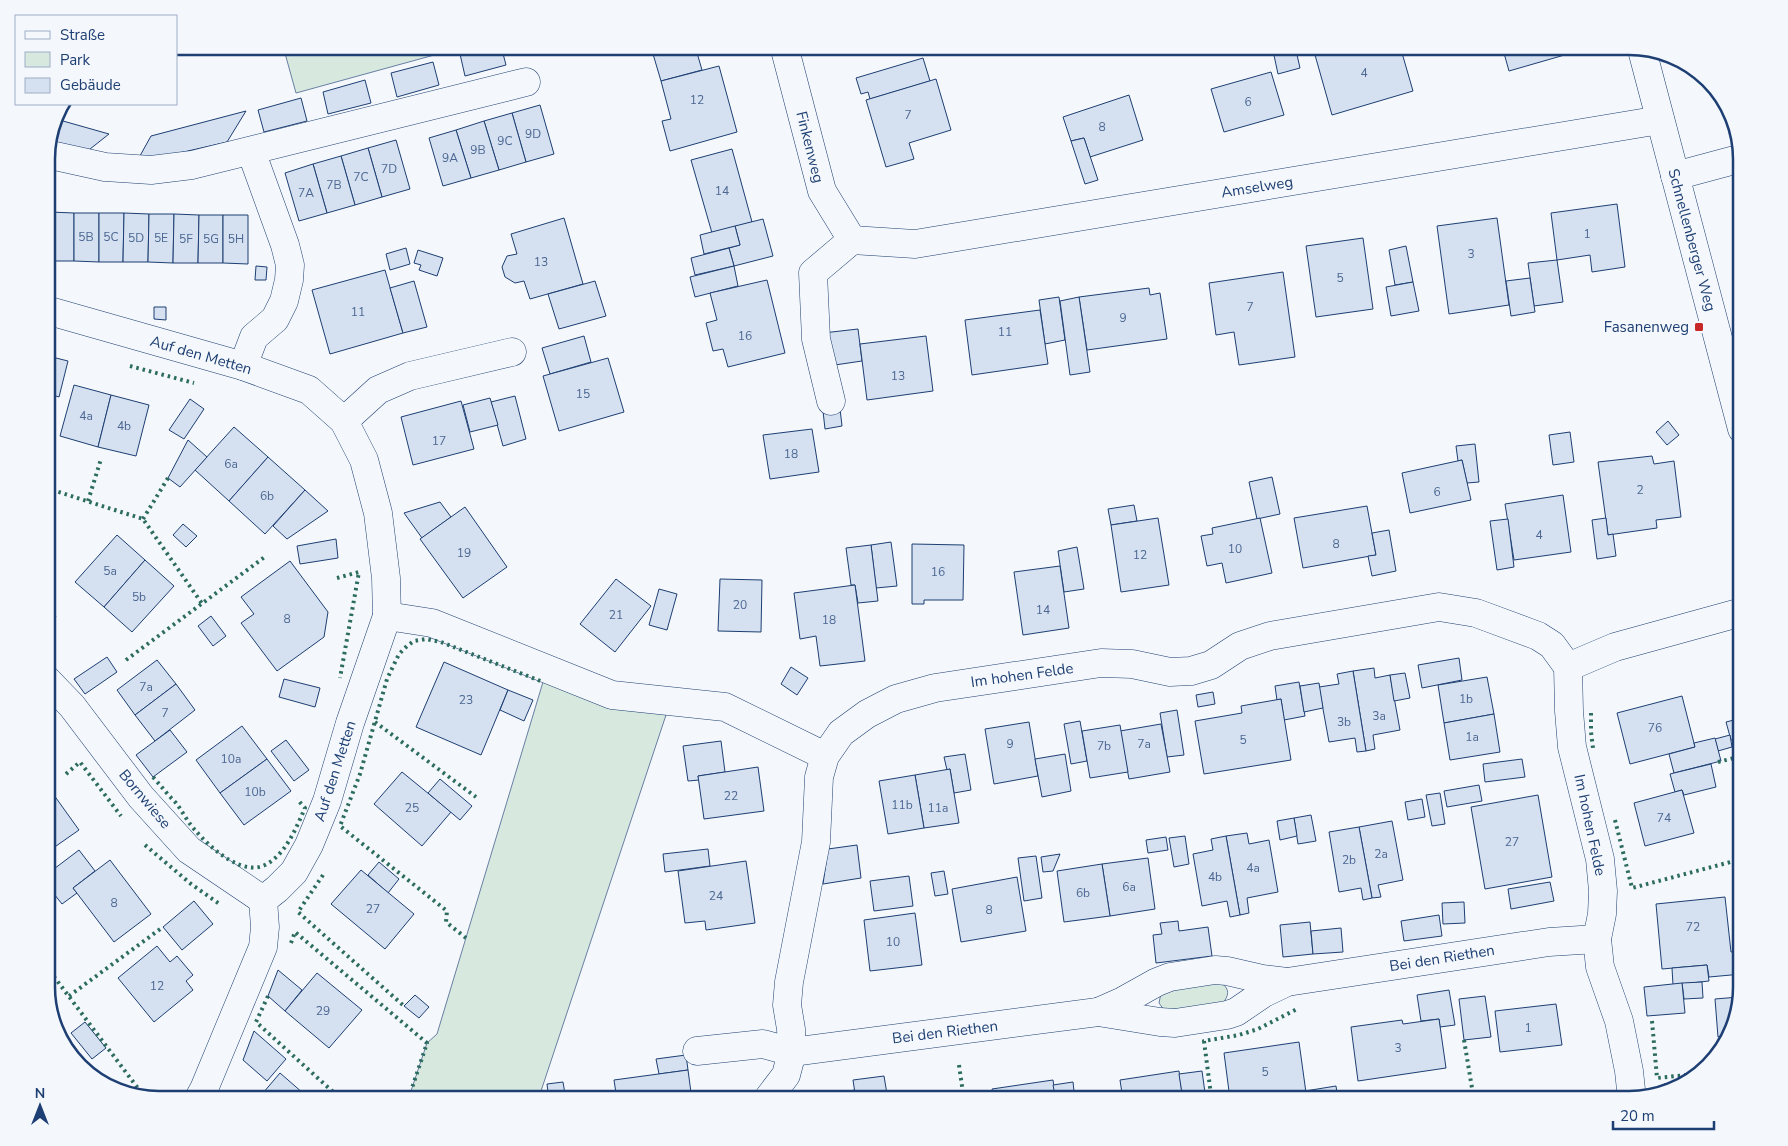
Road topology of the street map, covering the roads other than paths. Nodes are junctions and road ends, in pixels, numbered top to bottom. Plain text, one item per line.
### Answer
1 (786, 55) edge
2 (1644, 56) edge
3 (526, 82) dead end
4 (1660, 120) junction
5 (251, 150) junction
6 (55, 156) edge
7 (1733, 160) edge
8 (1675, 176) junction
9 (852, 240) junction
10 (55, 313) edge
11 (512, 352) dead end
12 (242, 366) junction
13 (1733, 395) edge
14 (831, 401) dead end
15 (344, 421) junction
16 (1733, 614) edge
17 (387, 616) junction
18 (1568, 667) junction
19 (55, 688) edge
20 (825, 756) junction
21 (262, 900) junction
22 (1597, 939) junction
23 (1288, 982) junction
24 (1098, 1012) junction
25 (697, 1051) dead end
26 (792, 1052) junction
27 (203, 1091) edge
28 (774, 1091) edge
29 (1631, 1091) edge

1 - 9 street, Finkenweg
2 - 4 street, Schnellenberger Weg
3 - 5 street
4 - 8 street, Schnellenberger Weg
4 - 9 street, Amselweg
5 - 6 street
5 - 12 street
7 - 8 street
8 - 13 street, Schnellenberger Weg
9 - 14 street
10 - 12 street, Auf den Metten
11 - 15 street
12 - 15 street, Auf den Metten
15 - 17 street, Auf den Metten
16 - 18 street
17 - 20 street
17 - 21 street, Auf den Metten
18 - 20 street, Im hohen Felde
18 - 22 street, Im hohen Felde
19 - 21 street, Bornwiese
20 - 26 street, Im hohen Felde
21 - 27 street
22 - 23 street, Bei den Riethen
22 - 29 street, Im hohen Felde
23 - 24 street, Bei den Riethen
23 - 24 street, Bei den Riethen
24 - 26 street, Bei den Riethen
25 - 26 street
26 - 28 street, Im hohen Felde

